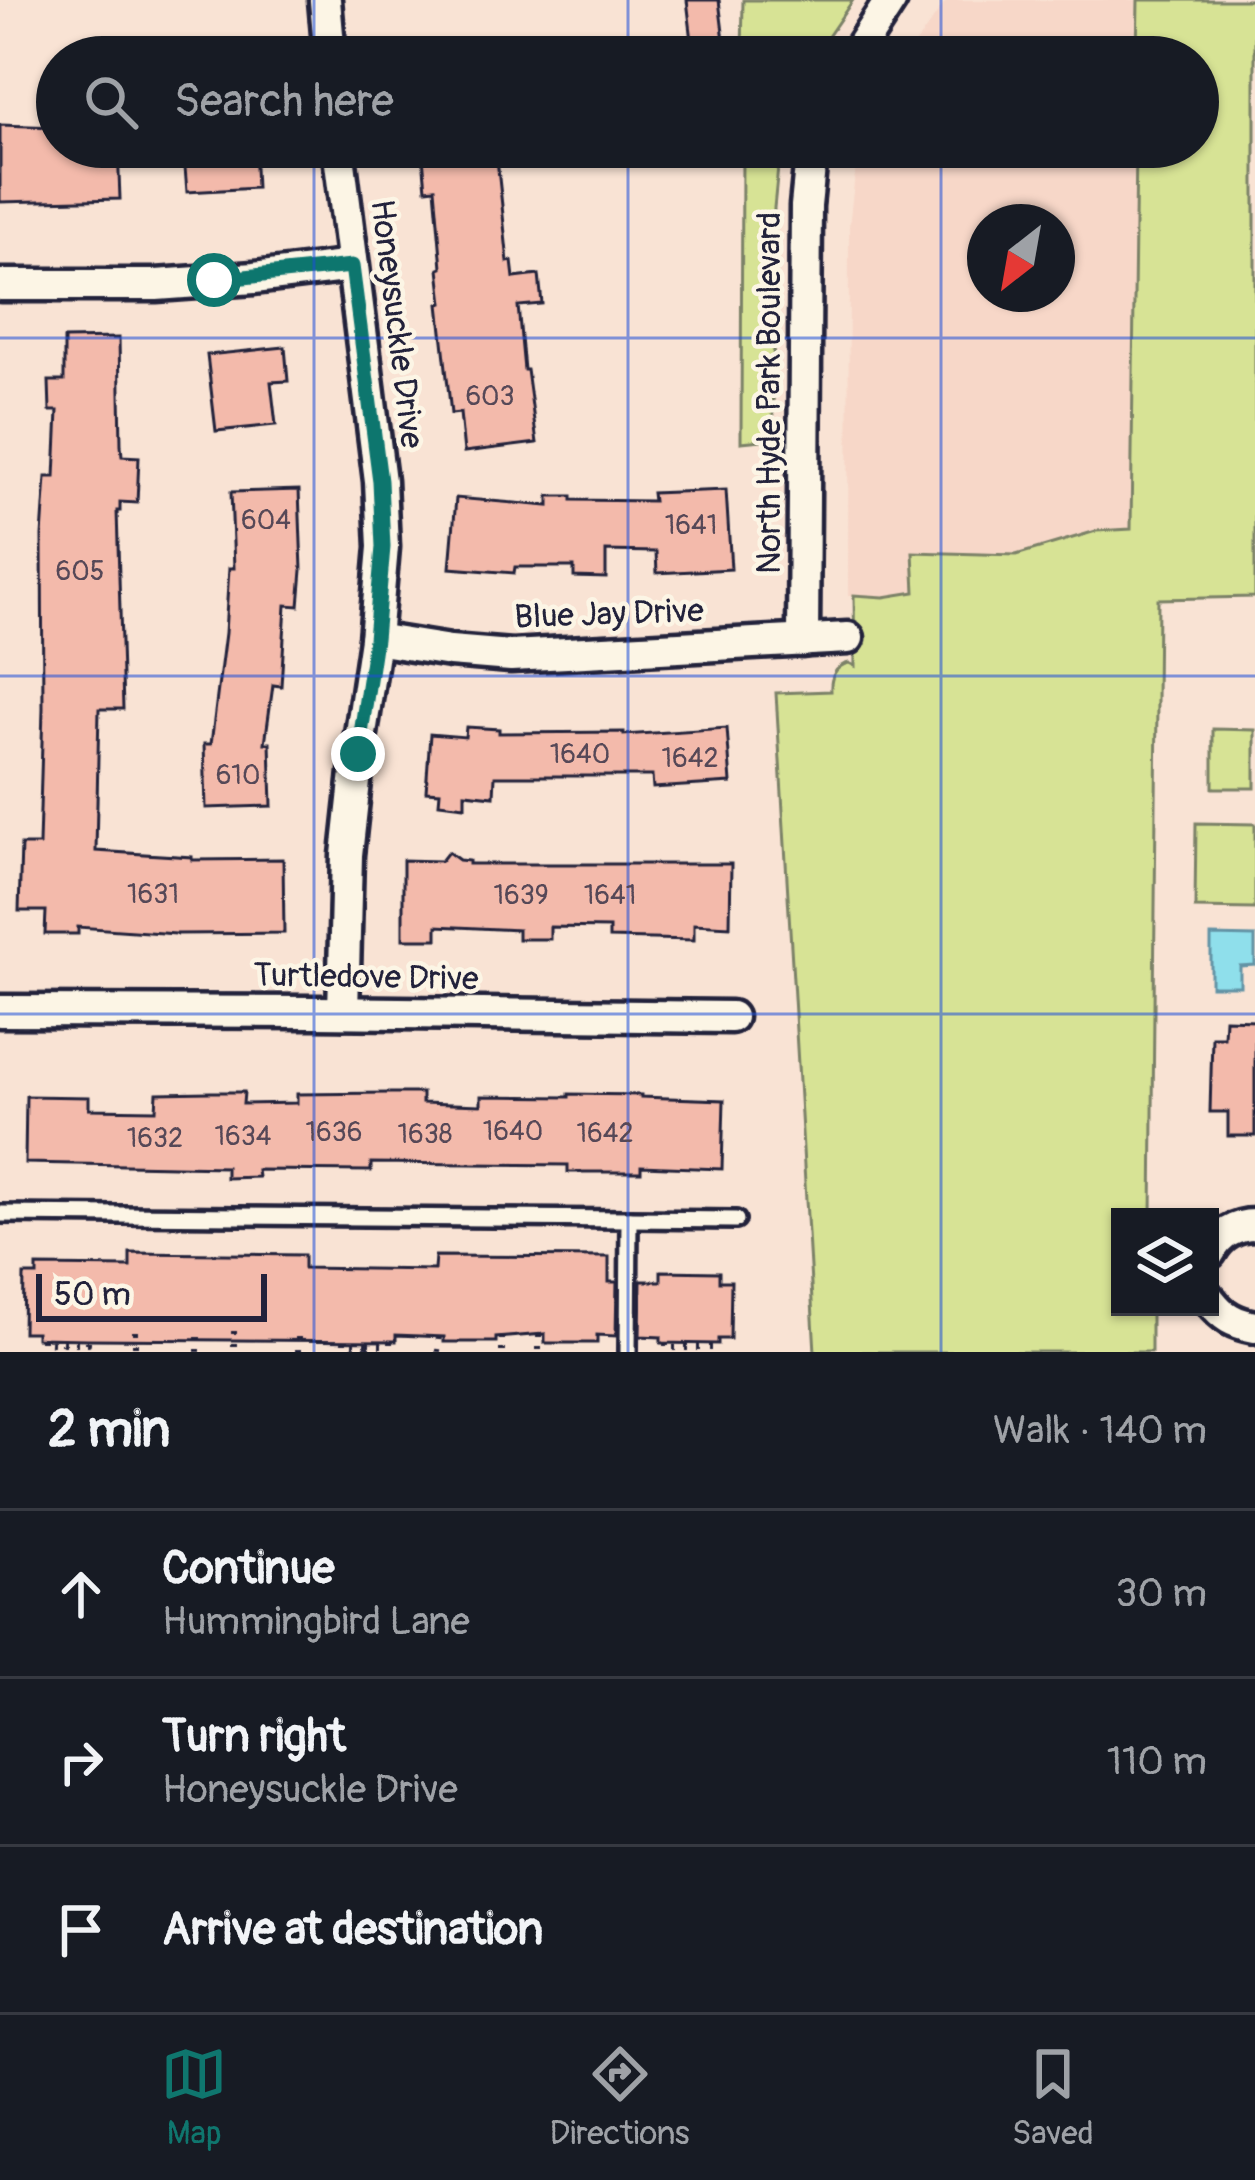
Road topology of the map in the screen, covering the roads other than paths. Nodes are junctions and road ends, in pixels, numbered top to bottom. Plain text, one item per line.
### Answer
1 (325, 0) edge
2 (891, 0) edge
3 (328, 36) edge
4 (868, 36) edge
5 (340, 168) edge
6 (810, 168) edge
7 (352, 266) junction
8 (0, 285) edge
9 (848, 638) dead end
10 (375, 639) junction
11 (802, 641) junction
12 (0, 1011) edge
13 (343, 1012) junction
14 (731, 1017) dead end
15 (0, 1214) edge
16 (629, 1219) junction
17 (736, 1220) dead end
18 (1255, 1225) edge
19 (1219, 1240) edge
20 (1219, 1312) edge
21 (1255, 1328) edge
22 (628, 1352) edge
23 (1247, 1352) edge

1 - 3 street
2 - 4 street
5 - 7 street, Honeysuckle Drive
6 - 11 street, North Hyde Park Boulevard
7 - 8 street
7 - 10 street, Honeysuckle Drive
9 - 11 street, Blue Jay Drive
10 - 11 street, Blue Jay Drive
10 - 13 street, Honeysuckle Drive
12 - 13 street, Turtledove Drive
13 - 14 street, Turtledove Drive
15 - 16 lane
16 - 17 lane
16 - 22 lane
18 - 19 street
20 - 21 street
21 - 23 street

